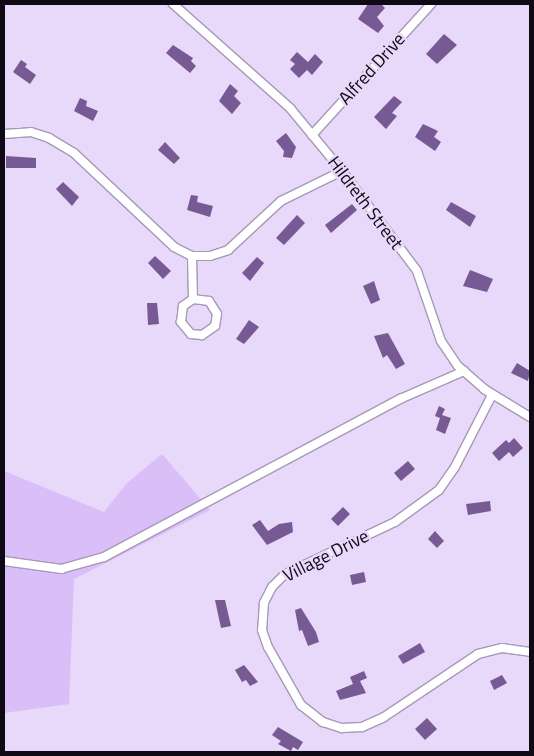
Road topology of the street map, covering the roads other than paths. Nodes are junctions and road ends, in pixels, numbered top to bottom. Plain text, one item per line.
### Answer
1 (173, 4) edge
2 (431, 4) edge
3 (4, 134) edge
4 (312, 135) junction
5 (342, 171) junction
6 (192, 256) junction
7 (193, 299) junction
8 (464, 371) junction
9 (492, 395) junction
10 (530, 417) edge
11 (4, 561) edge
12 (530, 652) edge

1 - 4 street, Hildreth Street
2 - 4 street, Alfred Drive
3 - 6 street
4 - 5 street, Hildreth Street
5 - 6 street
5 - 8 street, Hildreth Street
6 - 7 street
7 - 7 street
8 - 9 street, Hildreth Street
8 - 11 street
9 - 10 street, Hildreth Street
9 - 12 street, Village Drive

